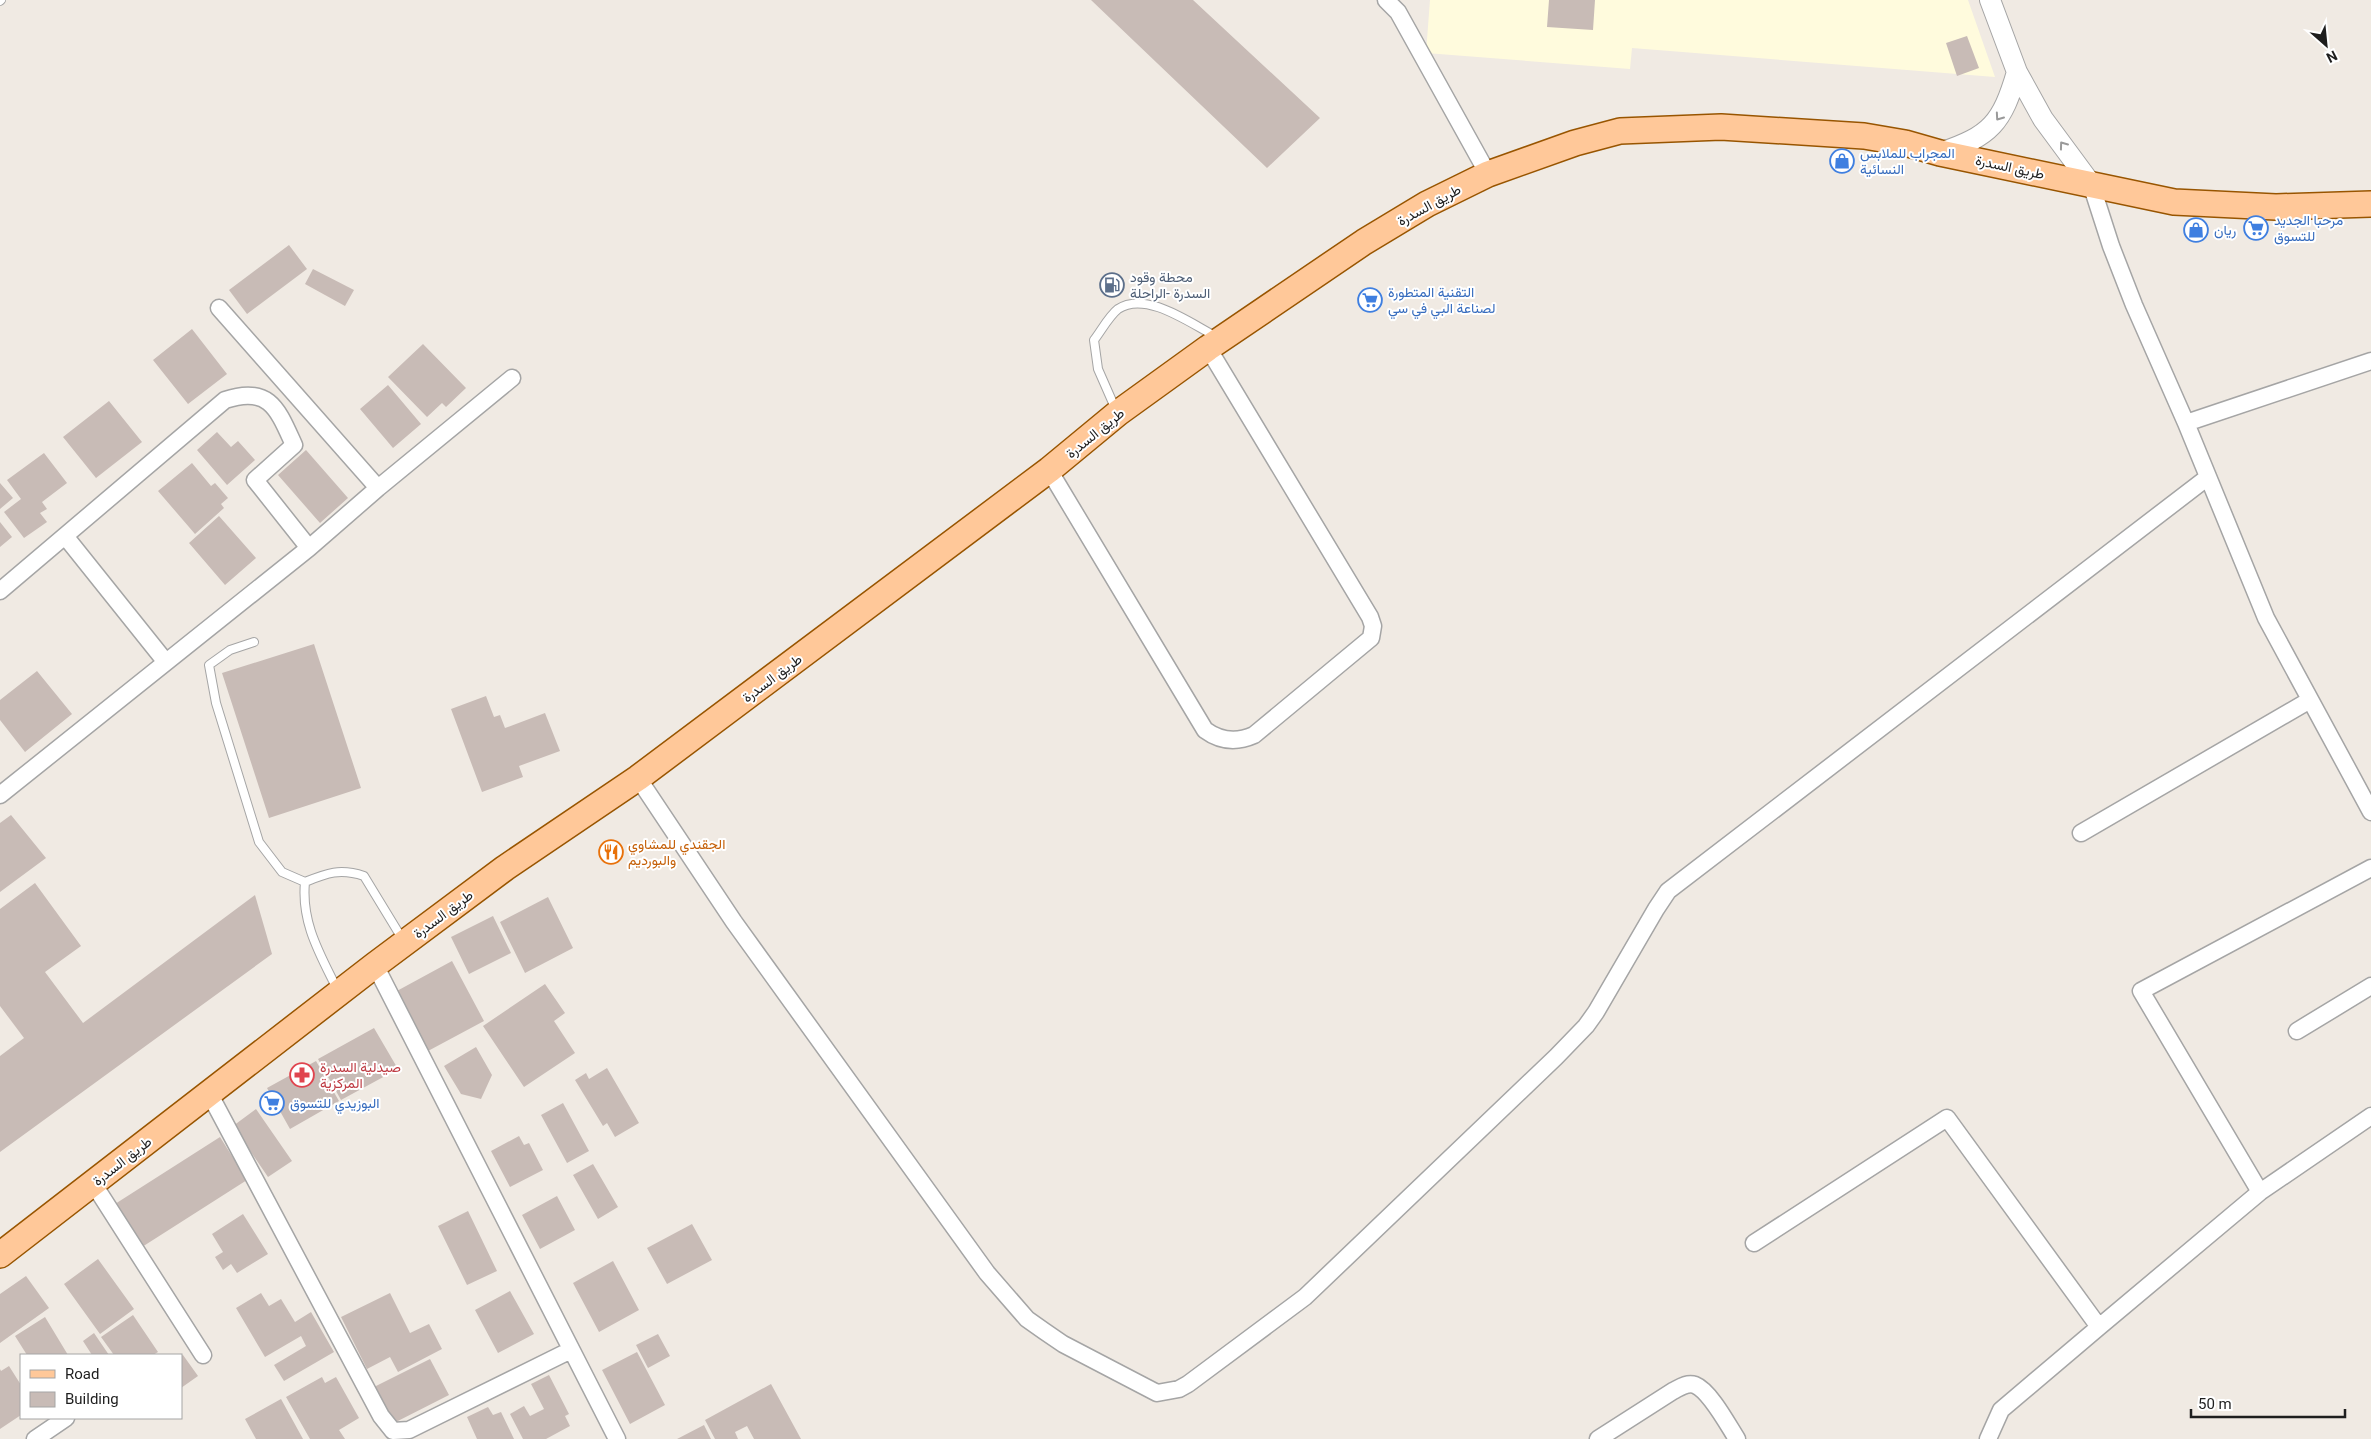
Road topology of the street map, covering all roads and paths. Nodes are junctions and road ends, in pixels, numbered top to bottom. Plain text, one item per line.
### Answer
1 (1386, 0) edge
2 (1990, 0) edge
3 (2017, 72) junction
4 (1940, 153) junction
5 (1488, 174) junction
6 (2091, 184) junction
7 (2371, 204) edge
8 (219, 308) dead end
9 (1214, 344) junction
10 (2371, 360) edge
11 (512, 378) dead end
12 (1118, 413) junction
13 (2186, 423) junction
14 (1049, 470) junction
15 (2208, 477) junction
16 (378, 488) junction
17 (65, 536) junction
18 (309, 548) junction
19 (0, 591) edge
20 (254, 642) dead end
21 (165, 661) junction
22 (2310, 700) junction
23 (638, 778) junction
24 (0, 794) edge
25 (2371, 812) edge
26 (2081, 833) dead end
27 (2371, 868) edge
28 (305, 882) junction
29 (405, 943) junction
30 (374, 965) junction
31 (2371, 986) edge
32 (339, 993) junction
33 (2297, 1031) dead end
34 (209, 1092) junction
35 (2371, 1116) edge
36 (93, 1183) junction
37 (2260, 1192) junction
38 (1754, 1243) dead end
39 (0, 1255) edge
40 (2099, 1327) junction
41 (571, 1350) junction
42 (203, 1355) dead end
43 (65, 1419) edge
44 (35, 1439) edge
45 (617, 1439) edge
46 (1598, 1439) edge
47 (1737, 1439) edge
48 (1988, 1439) edge

1 - 5 street
2 - 3 street
3 -> 4 street
6 -> 3 street
4 - 5 main road, طريق السدرة
4 - 6 main road, طريق السدرة
5 - 9 main road, طريق السدرة
6 - 7 main road, طريق السدرة
6 - 13 street
8 - 16 street
9 - 12 main road, طريق السدرة
9 - 12 lane
9 - 14 street
10 - 13 street
11 - 16 street
12 - 14 main road, طريق السدرة
13 - 15 street
14 - 23 main road, طريق السدرة
15 - 22 street
15 - 23 street
16 - 18 street
17 - 18 street
17 - 19 street
17 - 21 street
18 - 21 street
20 - 28 lane
21 - 24 street
22 - 25 street
22 - 26 street
23 - 29 main road, طريق السدرة
27 - 37 street
28 - 29 lane
28 - 32 lane
29 - 30 main road, طريق السدرة
30 - 32 main road, طريق السدرة
30 - 41 street
31 - 33 street
32 - 34 main road, طريق السدرة
34 - 36 main road, طريق السدرة
34 - 41 street
35 - 37 street
36 - 39 main road, طريق السدرة
36 - 42 street
37 - 40 street
38 - 40 street
40 - 48 street
41 - 45 street
43 - 44 street
46 - 47 street

